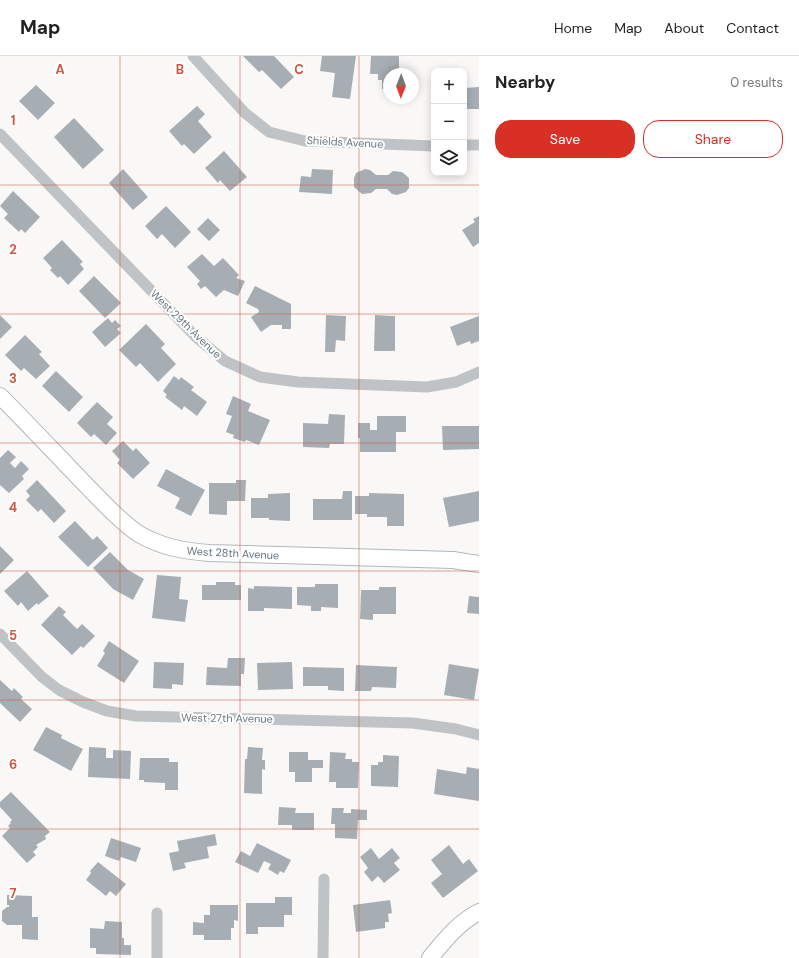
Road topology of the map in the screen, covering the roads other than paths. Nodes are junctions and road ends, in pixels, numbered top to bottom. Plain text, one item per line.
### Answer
1 (193, 56) edge
2 (0, 134) edge
3 (479, 145) edge
4 (431, 146) edge
5 (467, 146) edge
6 (479, 372) edge
7 (0, 396) edge
8 (479, 564) edge
9 (0, 634) edge
10 (479, 735) edge
11 (324, 879) dead end
12 (479, 912) edge
13 (157, 913) dead end
14 (157, 958) edge
15 (323, 958) edge
16 (430, 958) edge

1 - 4 street, Shields Avenue
2 - 6 street, West 29th Avenue
3 - 5 street
7 - 8 street, West 28th Avenue
9 - 10 street, West 27th Avenue
11 - 15 street
12 - 16 street
13 - 14 street

